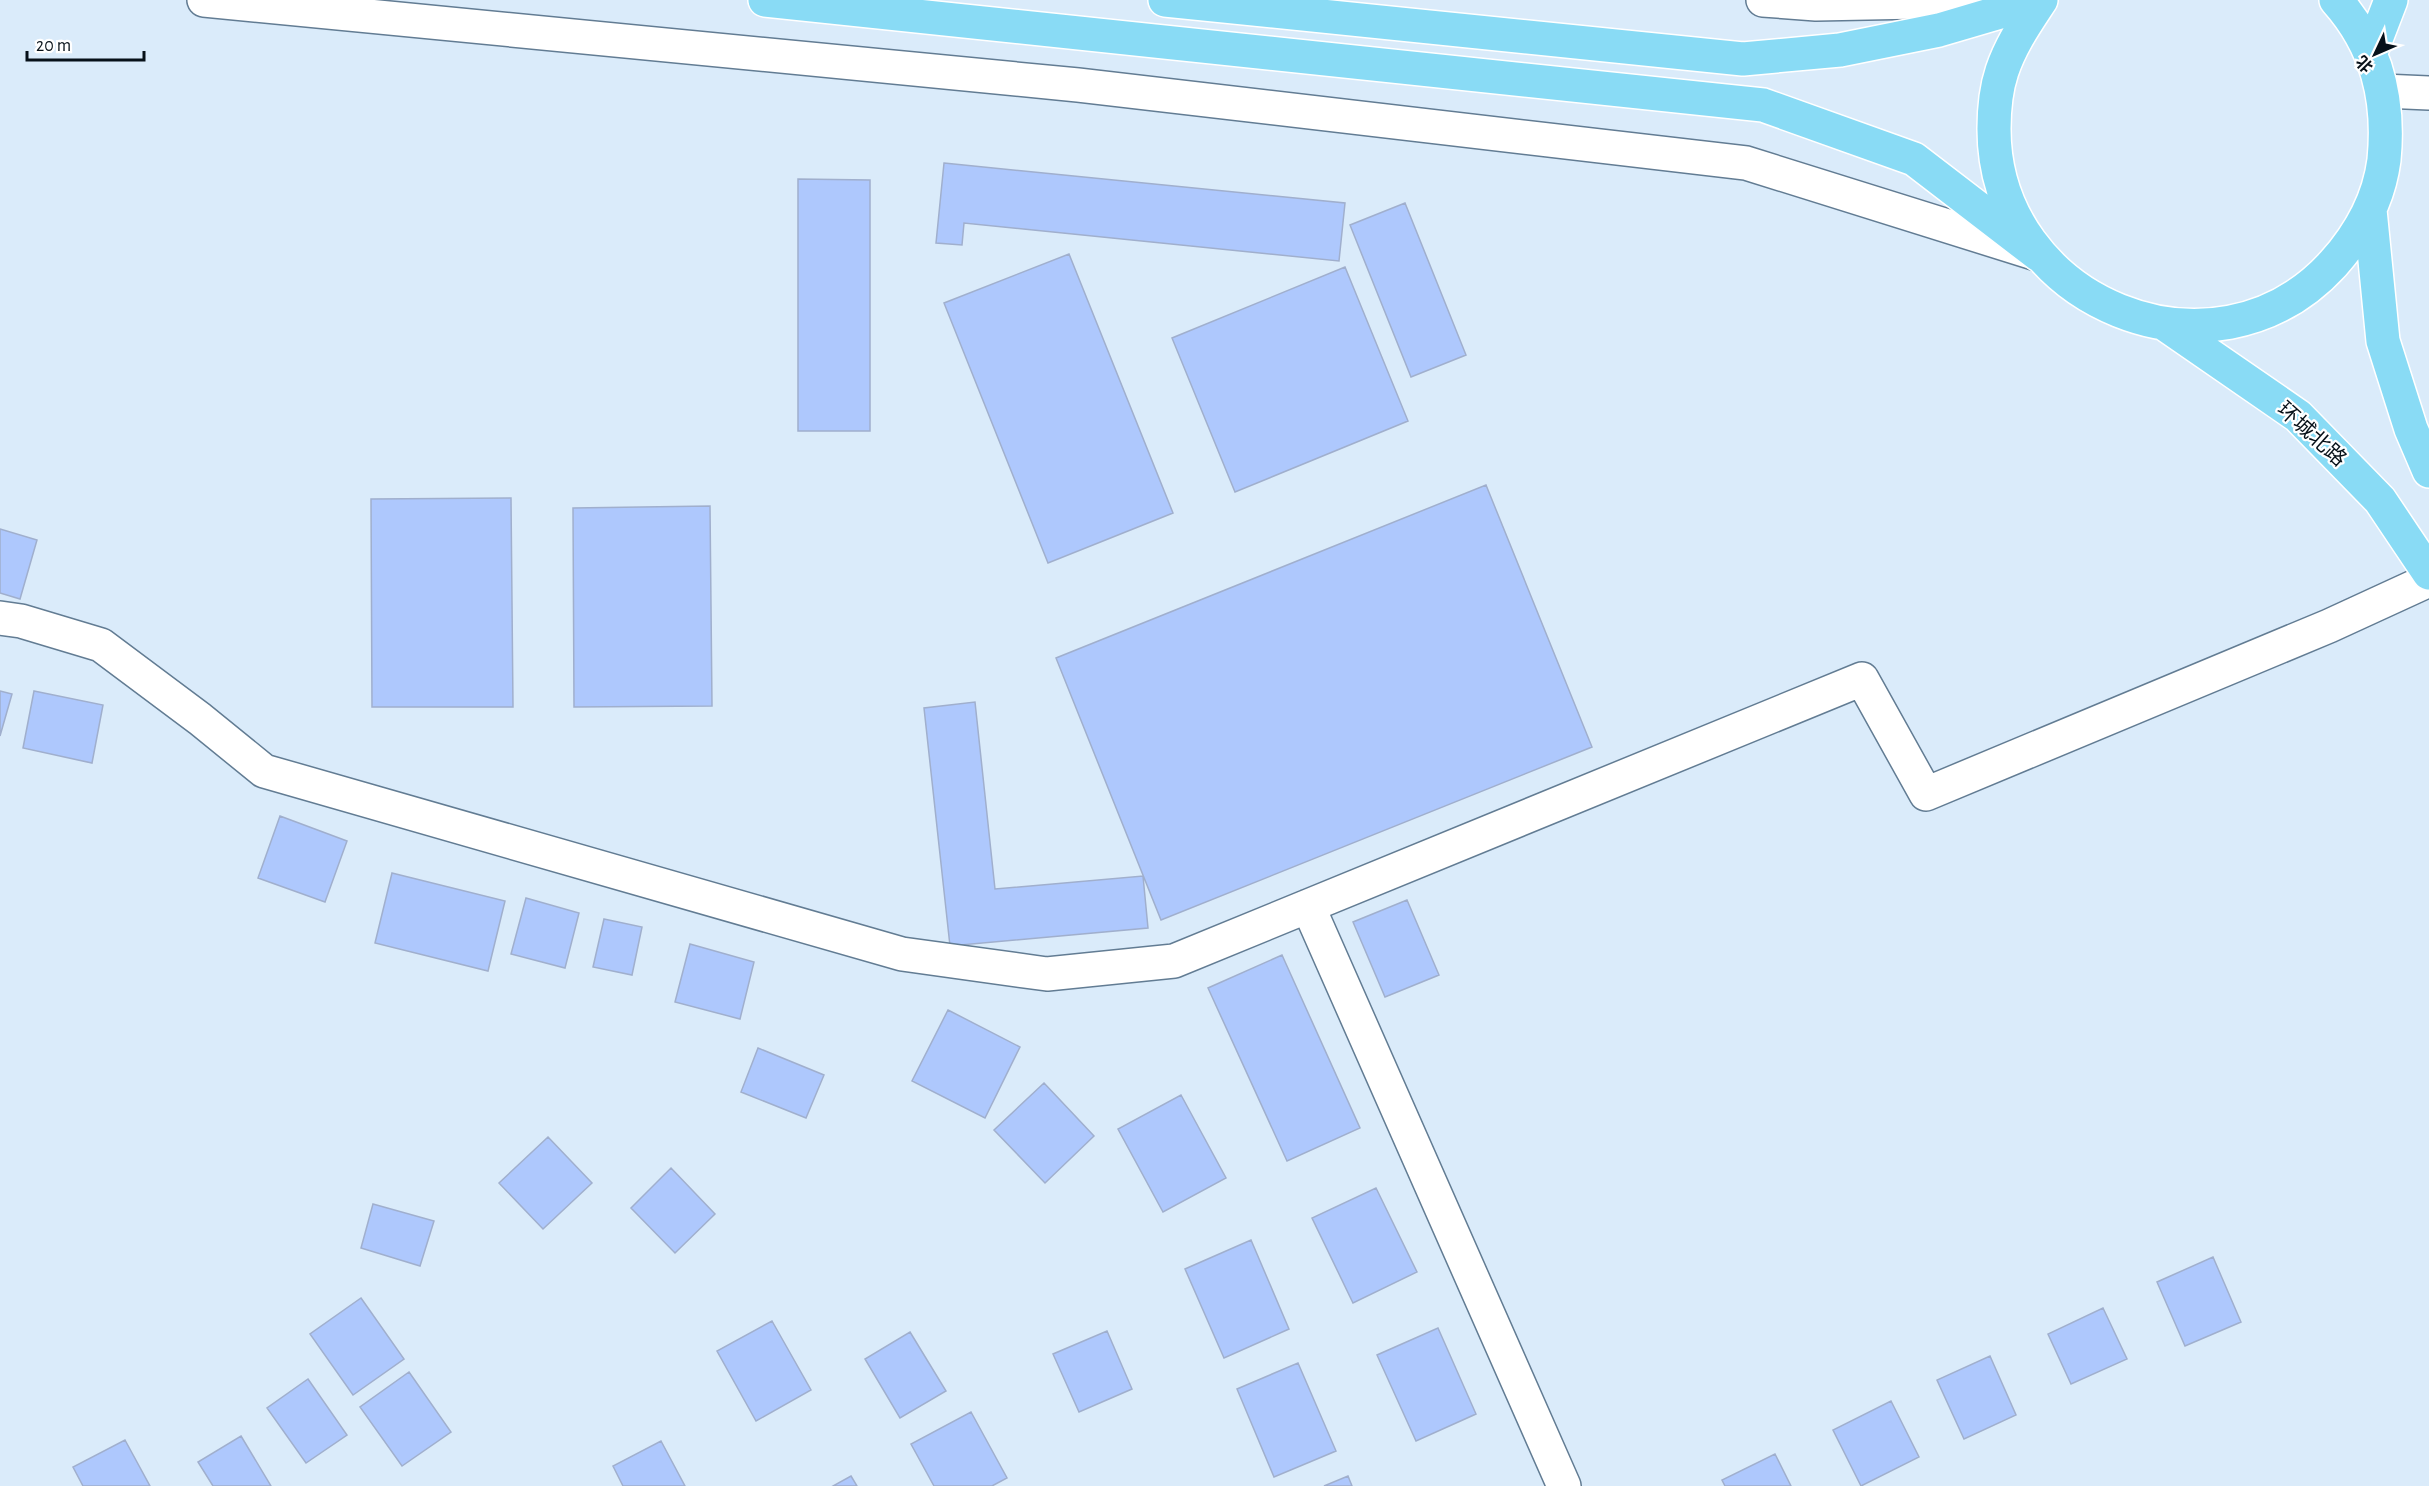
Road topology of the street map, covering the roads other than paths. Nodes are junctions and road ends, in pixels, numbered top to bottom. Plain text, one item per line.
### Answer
1 (204, 0) edge
2 (765, 0) edge
3 (1165, 0) edge
4 (1763, 0) edge
5 (2028, 0) edge
6 (2041, 0) edge
7 (2336, 0) edge
8 (2391, 0) edge
9 (2403, 0) edge
10 (2370, 52) junction
11 (2383, 91) junction
12 (2429, 93) edge
13 (2370, 210) junction
14 (2039, 255) junction
15 (2166, 324) junction
16 (2429, 471) edge
17 (2429, 573) edge
18 (2429, 580) edge
19 (0, 618) edge
20 (1308, 906) junction
21 (1564, 1486) edge

1 - 14 street
2 - 14 main road
3 - 6 main road
4 - 5 street
6 - 14 main road
7 - 10 main road
8 - 10 main road
9 - 10 street
10 - 11 main road
11 - 12 street
11 - 13 main road
13 - 15 main road
13 - 16 main road
14 - 15 main road
15 - 17 main road, 环城北路
18 - 20 street
19 - 20 street
20 - 21 street

